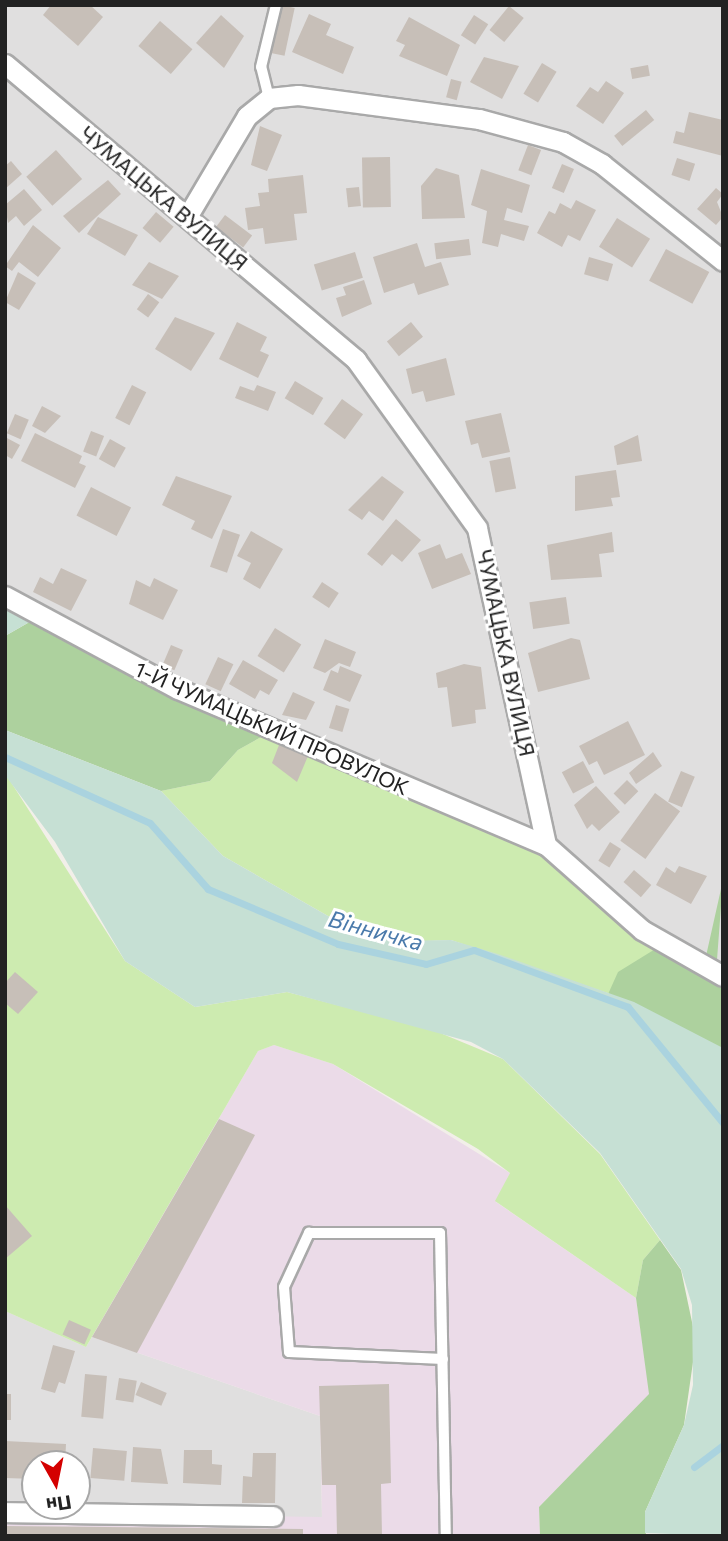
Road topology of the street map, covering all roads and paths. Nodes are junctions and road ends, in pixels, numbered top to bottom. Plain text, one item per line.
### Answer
1 (276, 5) edge
2 (5, 64) edge
3 (269, 97) junction
4 (187, 217) junction
5 (723, 261) edge
6 (5, 596) edge
7 (546, 845) junction
8 (723, 976) edge
9 (443, 1359) junction
10 (5, 1512) edge
11 (273, 1516) dead end
12 (446, 1536) edge

1 - 3 lane
2 - 4 street, ЧУМАЦЬКА ВУЛИЦЯ
3 - 4 street
3 - 5 street
4 - 7 street, ЧУМАЦЬКА ВУЛИЦЯ
6 - 7 street, 1-Й ЧУМАЦЬКИЙ ПРОВУЛОК
7 - 8 street
9 - 9 lane
9 - 12 lane
10 - 11 street

